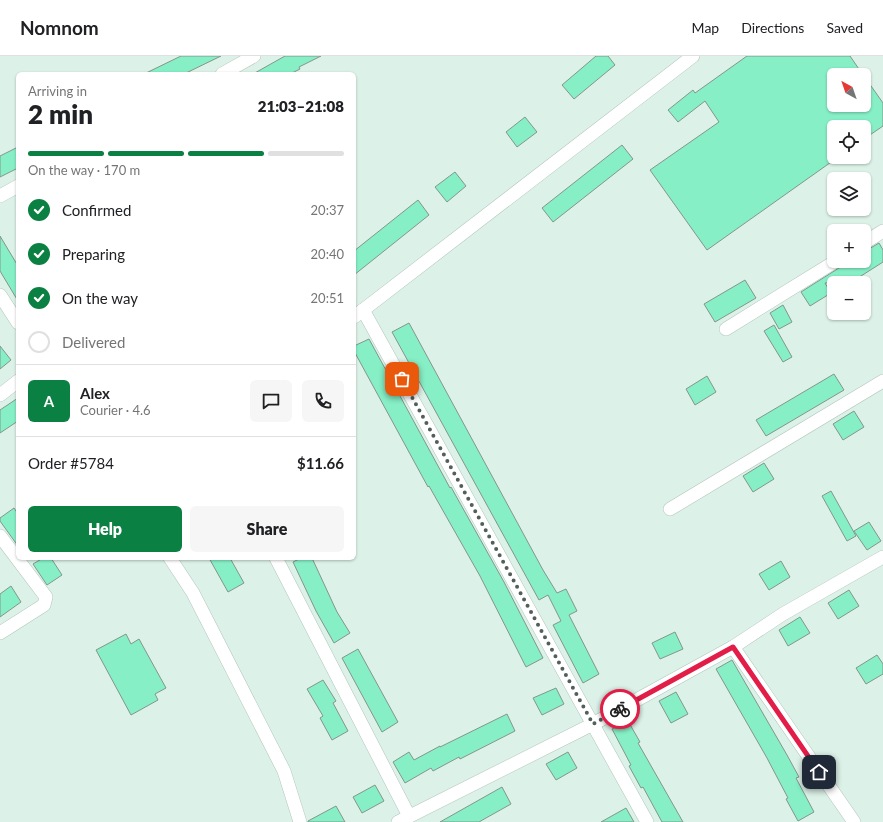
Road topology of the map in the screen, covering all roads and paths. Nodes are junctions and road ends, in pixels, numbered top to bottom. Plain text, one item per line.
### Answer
1 (254, 56) edge
2 (693, 56) edge
3 (226, 72) edge
4 (16, 187) edge
5 (0, 196) edge
6 (883, 231) edge
7 (871, 239) edge
8 (827, 267) edge
9 (0, 295) edge
10 (359, 314) edge
11 (16, 320) edge
12 (726, 329) dead end
13 (883, 381) edge
14 (16, 383) edge
15 (0, 395) edge
16 (670, 509) dead end
17 (0, 536) edge
18 (16, 557) edge
19 (883, 557) edge
20 (18, 560) edge
21 (171, 560) edge
22 (277, 560) edge
23 (0, 633) edge
24 (733, 647) junction
25 (593, 724) junction
26 (404, 819) edge
27 (300, 822) edge
28 (647, 822) edge
29 (854, 822) edge

1 - 3 street
2 - 10 street
4 - 5 street
6 - 7 street
8 - 12 street
9 - 11 street
10 - 25 street
13 - 16 street
14 - 15 street
17 - 18 street
19 - 24 street
20 - 23 street
21 - 27 street
22 - 26 street
24 - 25 street
24 - 29 street
25 - 26 street
25 - 28 street

